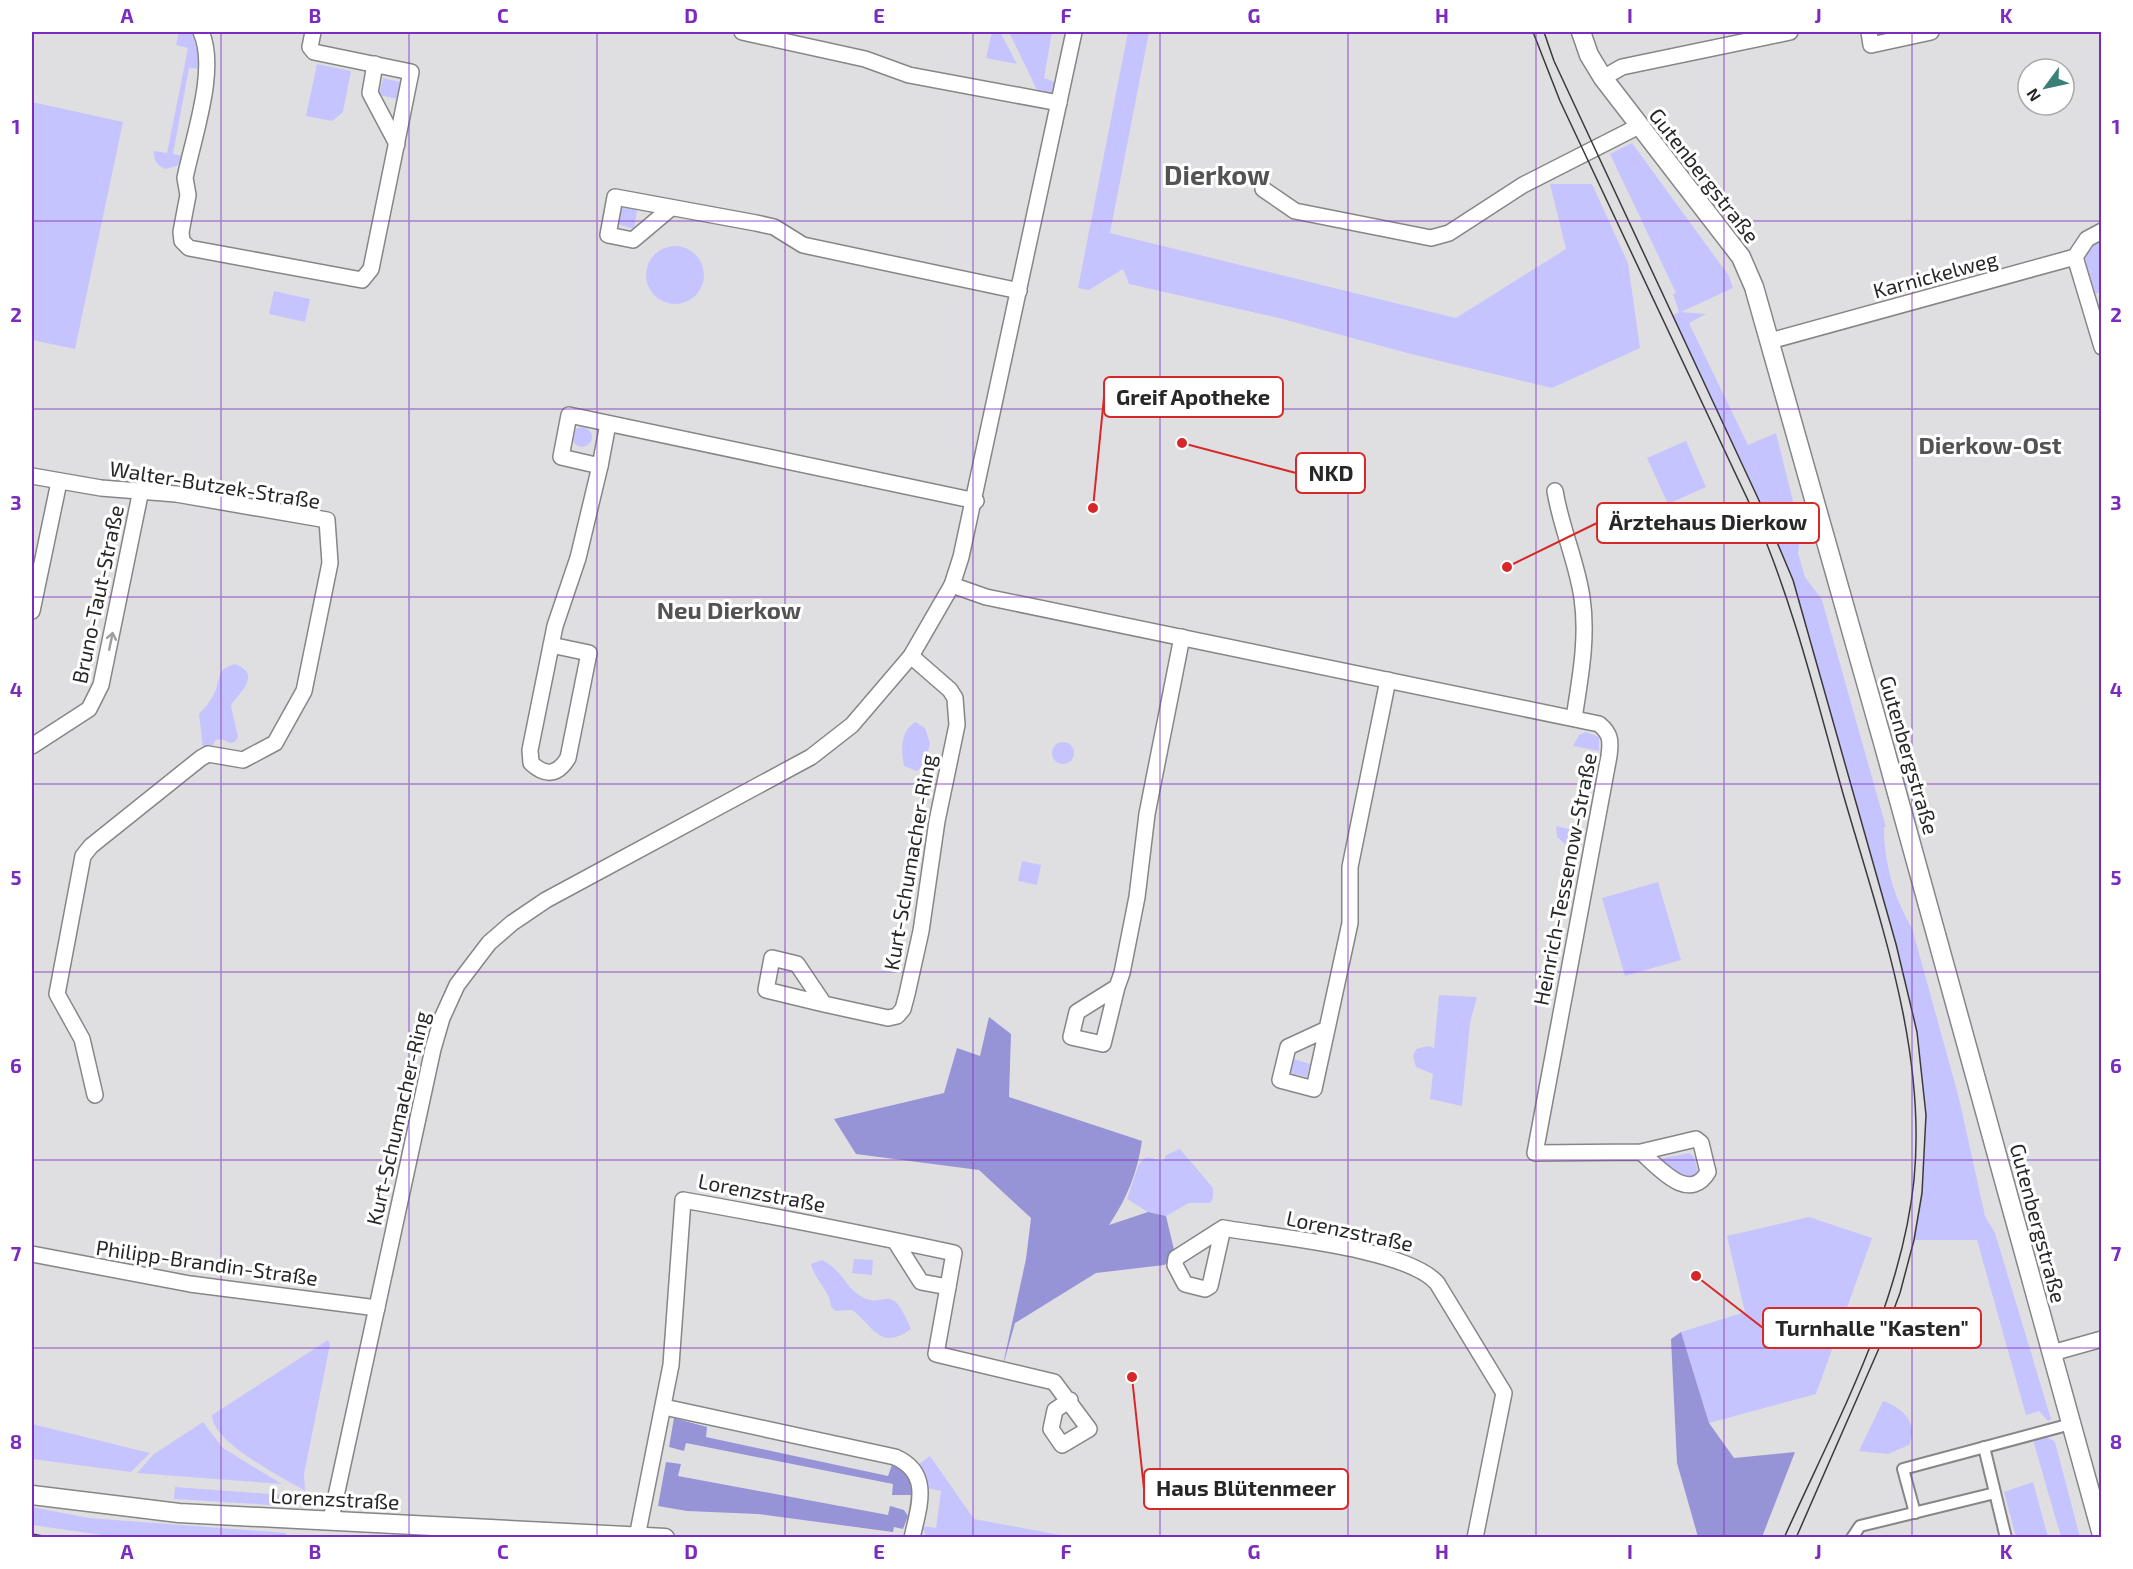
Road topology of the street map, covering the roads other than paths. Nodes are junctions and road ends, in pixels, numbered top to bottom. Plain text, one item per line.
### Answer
1 (201, 32) edge
2 (313, 32) edge
3 (742, 32) edge
4 (1074, 32) edge
5 (1581, 32) edge
6 (1790, 32) edge
7 (1869, 32) edge
8 (1931, 32) edge
9 (375, 64) junction
10 (1603, 78) junction
11 (1059, 103) junction
12 (1639, 126) junction
13 (397, 144) junction
14 (1263, 189) dead end
15 (671, 208) dead end
16 (2102, 231) edge
17 (2075, 257) junction
18 (1019, 291) junction
19 (2094, 294) edge
20 (1770, 341) junction
21 (2102, 347) edge
22 (608, 424) junction
23 (600, 466) junction
24 (32, 476) edge
25 (59, 482) junction
26 (141, 490) junction
27 (1555, 491) dead end
28 (976, 501) junction
29 (952, 585) junction
30 (32, 611) edge
31 (1182, 637) junction
32 (551, 645) junction
33 (911, 656) junction
34 (1388, 680) junction
35 (1574, 718) junction
36 (32, 746) edge
37 (1117, 987) dead end
38 (824, 1004) dead end
39 (1327, 1029) dead end
40 (95, 1095) dead end
41 (1641, 1152) dead end
42 (1223, 1228) dead end
43 (895, 1240) junction
44 (32, 1254) edge
45 (948, 1287) junction
46 (377, 1308) junction
47 (2102, 1339) edge
48 (2052, 1353) junction
49 (1070, 1400) dead end
50 (664, 1407) junction
51 (2071, 1424) junction
52 (1984, 1447) junction
53 (1995, 1493) junction
54 (32, 1495) edge
55 (1915, 1513) junction
56 (331, 1519) junction
57 (2101, 1533) edge
58 (637, 1537) edge
59 (327, 1538) edge
60 (665, 1538) edge
61 (912, 1538) edge
62 (1475, 1538) edge
63 (1852, 1538) edge
64 (2006, 1538) edge

1 - 13 street
2 - 9 street
3 - 11 street
4 - 11 street, Kurt-Schumacher-Ring
5 - 10 street, Gutenbergstraße
6 - 10 street
7 - 8 street
9 - 13 street
9 - 13 street
10 - 12 street, Gutenbergstraße
11 - 18 street, Kurt-Schumacher-Ring
12 - 14 street
12 - 20 street, Gutenbergstraße
15 - 18 street
16 - 17 street
17 - 19 street
17 - 20 street, Karnickelweg
18 - 28 street, Kurt-Schumacher-Ring
19 - 21 street
20 - 48 street, Gutenbergstraße
22 - 23 street
22 - 23 street
22 - 28 street
23 - 32 street
24 - 25 street, Walter-Butzek-Straße
25 - 26 street, Walter-Butzek-Straße
25 - 30 street
36 -> 26 street, Bruno-Taut-Straße
26 - 40 street, Walter-Butzek-Straße
27 - 35 street
28 - 29 street, Kurt-Schumacher-Ring
29 - 31 street, Heinrich-Tessenow-Straße
29 - 33 street, Kurt-Schumacher-Ring
31 - 34 street, Heinrich-Tessenow-Straße
31 - 37 street
32 - 32 street
33 - 38 street, Kurt-Schumacher-Ring
33 - 46 street, Kurt-Schumacher-Ring
34 - 35 street, Heinrich-Tessenow-Straße
34 - 39 street
35 - 41 street, Heinrich-Tessenow-Straße
42 - 62 street, Lorenzstraße
43 - 45 street
43 - 45 street, Lorenzstraße
43 - 50 street, Lorenzstraße
44 - 46 street, Philipp-Brandin-Straße
45 - 49 street, Lorenzstraße
46 - 56 street, Kurt-Schumacher-Ring
47 - 48 street
48 - 51 street, Gutenbergstraße
50 - 58 street, Lorenzstraße
50 - 61 street
51 - 52 street
51 - 57 street, Gutenbergstraße
52 - 53 street
52 - 55 street
53 - 55 street
53 - 64 street
54 - 56 street, Lorenzstraße
55 - 63 street
56 - 58 street, Lorenzstraße
56 - 59 street, Kurt-Schumacher-Ring
58 - 60 street, Lorenzstraße

